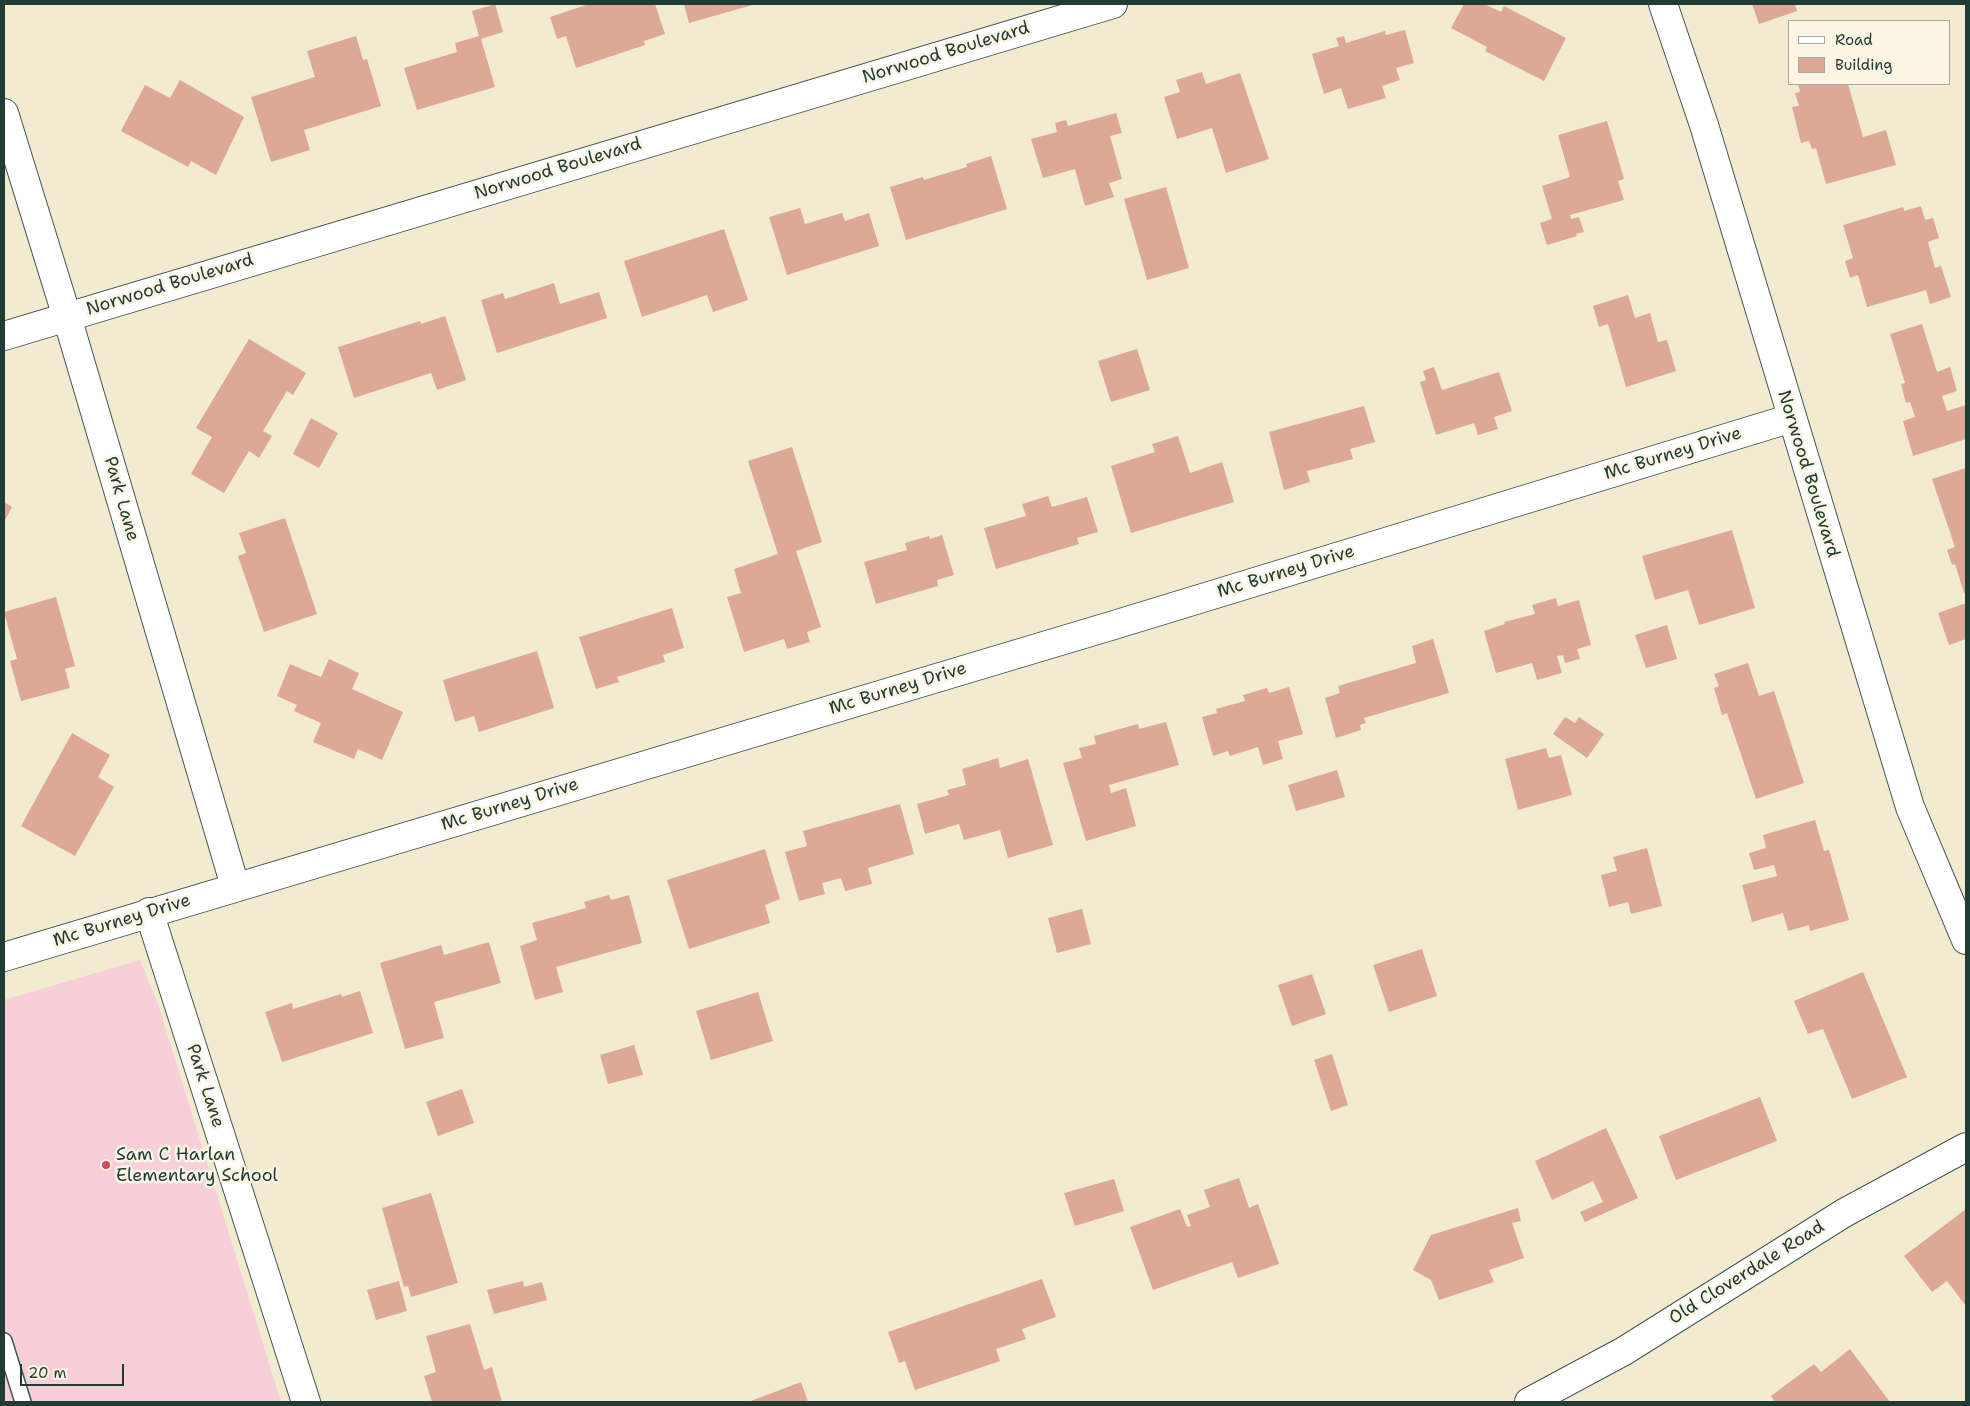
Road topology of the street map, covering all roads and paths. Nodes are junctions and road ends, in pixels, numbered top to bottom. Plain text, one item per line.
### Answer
1 (1113, 4) edge
2 (1663, 4) edge
3 (4, 113) edge
4 (67, 316) junction
5 (4, 336) edge
6 (1792, 418) junction
7 (235, 886) junction
8 (149, 912) junction
9 (1966, 940) edge
10 (4, 957) edge
11 (1966, 1147) edge
12 (4, 1340) edge
13 (23, 1402) edge
14 (306, 1402) edge
15 (1529, 1402) edge

1 - 4 street, Norwood Boulevard
2 - 6 street, Norwood Boulevard
3 - 4 street, Park Lane
4 - 5 street, Norwood Boulevard
4 - 7 street, Park Lane
6 - 7 street, Mc Burney Drive
6 - 9 street, Norwood Boulevard
7 - 8 street, Mc Burney Drive
8 - 10 street, Mc Burney Drive
8 - 14 street, Park Lane
11 - 15 street, Old Cloverdale Road
12 - 13 lane

